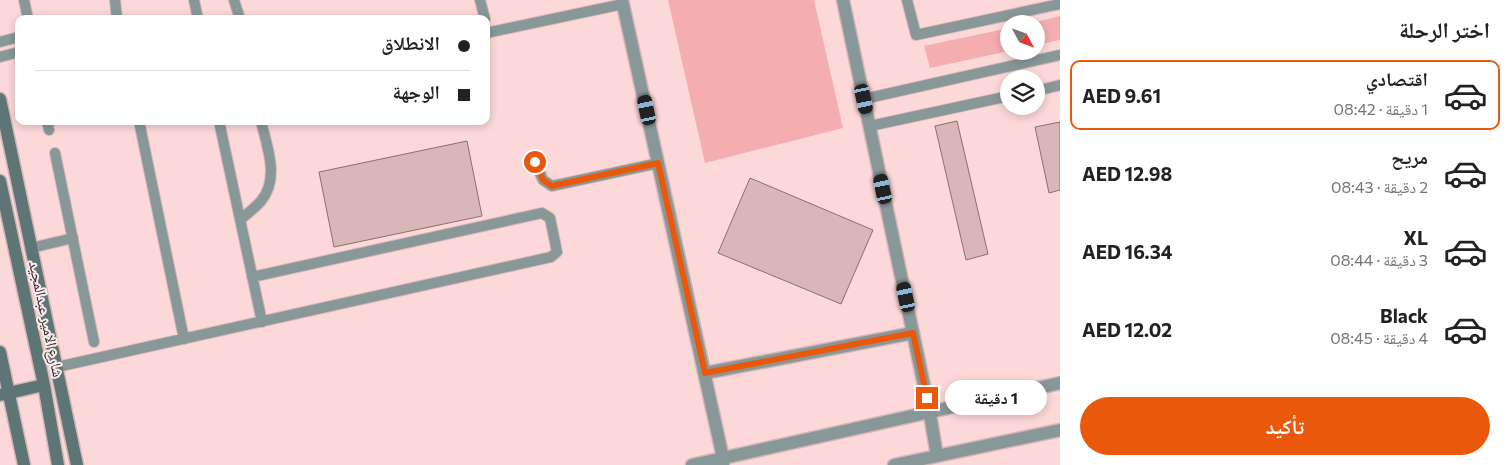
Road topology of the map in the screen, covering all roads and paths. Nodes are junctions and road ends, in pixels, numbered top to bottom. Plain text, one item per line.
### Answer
1 (24, 0) edge
2 (115, 0) edge
3 (194, 0) edge
4 (234, 0) edge
5 (480, 0) edge
6 (843, 0) edge
7 (907, 0) edge
8 (623, 2) edge
9 (1060, 2) edge
10 (27, 15) edge
11 (117, 15) edge
12 (197, 15) edge
13 (239, 15) edge
14 (484, 15) edge
15 (490, 29) edge
16 (15, 38) edge
17 (0, 42) edge
18 (15, 53) edge
19 (1060, 55) edge
20 (0, 57) edge
21 (1060, 85) edge
22 (1045, 88) edge
23 (1000, 98) edge
24 (0, 99) edge
25 (864, 99) junction
26 (140, 125) edge
27 (220, 125) edge
28 (262, 125) edge
29 (870, 126) junction
30 (55, 153) dead end
31 (535, 162) dead end
32 (658, 163) junction
33 (0, 181) edge
34 (240, 220) junction
35 (72, 238) junction
36 (31, 248) junction
37 (252, 277) junction
38 (262, 322) junction
39 (913, 333) junction
40 (184, 339) junction
41 (94, 342) dead end
42 (0, 352) edge
43 (57, 367) junction
44 (705, 373) junction
45 (1060, 383) edge
46 (44, 385) junction
47 (4, 394) edge
48 (930, 414) junction
49 (1060, 430) edge
50 (937, 456) junction
51 (723, 462) edge
52 (24, 465) edge
53 (58, 465) edge
54 (77, 465) edge
55 (692, 465) edge
56 (894, 465) edge

1 - 10 lane
2 - 11 lane
3 - 12 lane
4 - 13 lane
5 - 14 lane
6 - 25 street
7 - 9 lane
8 - 15 lane
8 - 32 street
16 - 17 lane
18 - 20 lane
19 - 25 lane
21 - 22 lane
23 - 29 lane
24 - 36 street
25 - 29 street
26 - 40 lane
27 - 34 lane
28 - 34 lane
29 - 39 street
30 - 35 lane
31 - 32 lane
32 - 44 street
33 - 46 street, شارع الامير عبدالمجيد
34 - 37 lane
35 - 36 lane
35 - 41 lane
36 - 43 street
37 - 38 lane
37 - 38 lane
38 - 40 lane
39 - 44 street
39 - 48 street
40 - 43 lane
42 - 47 street
43 - 54 street
44 - 51 street
45 - 48 street
46 - 47 street
46 - 53 street, شارع الامير عبدالمجيد
47 - 52 street
48 - 50 street
48 - 51 street
49 - 50 street
50 - 56 street
51 - 55 street

